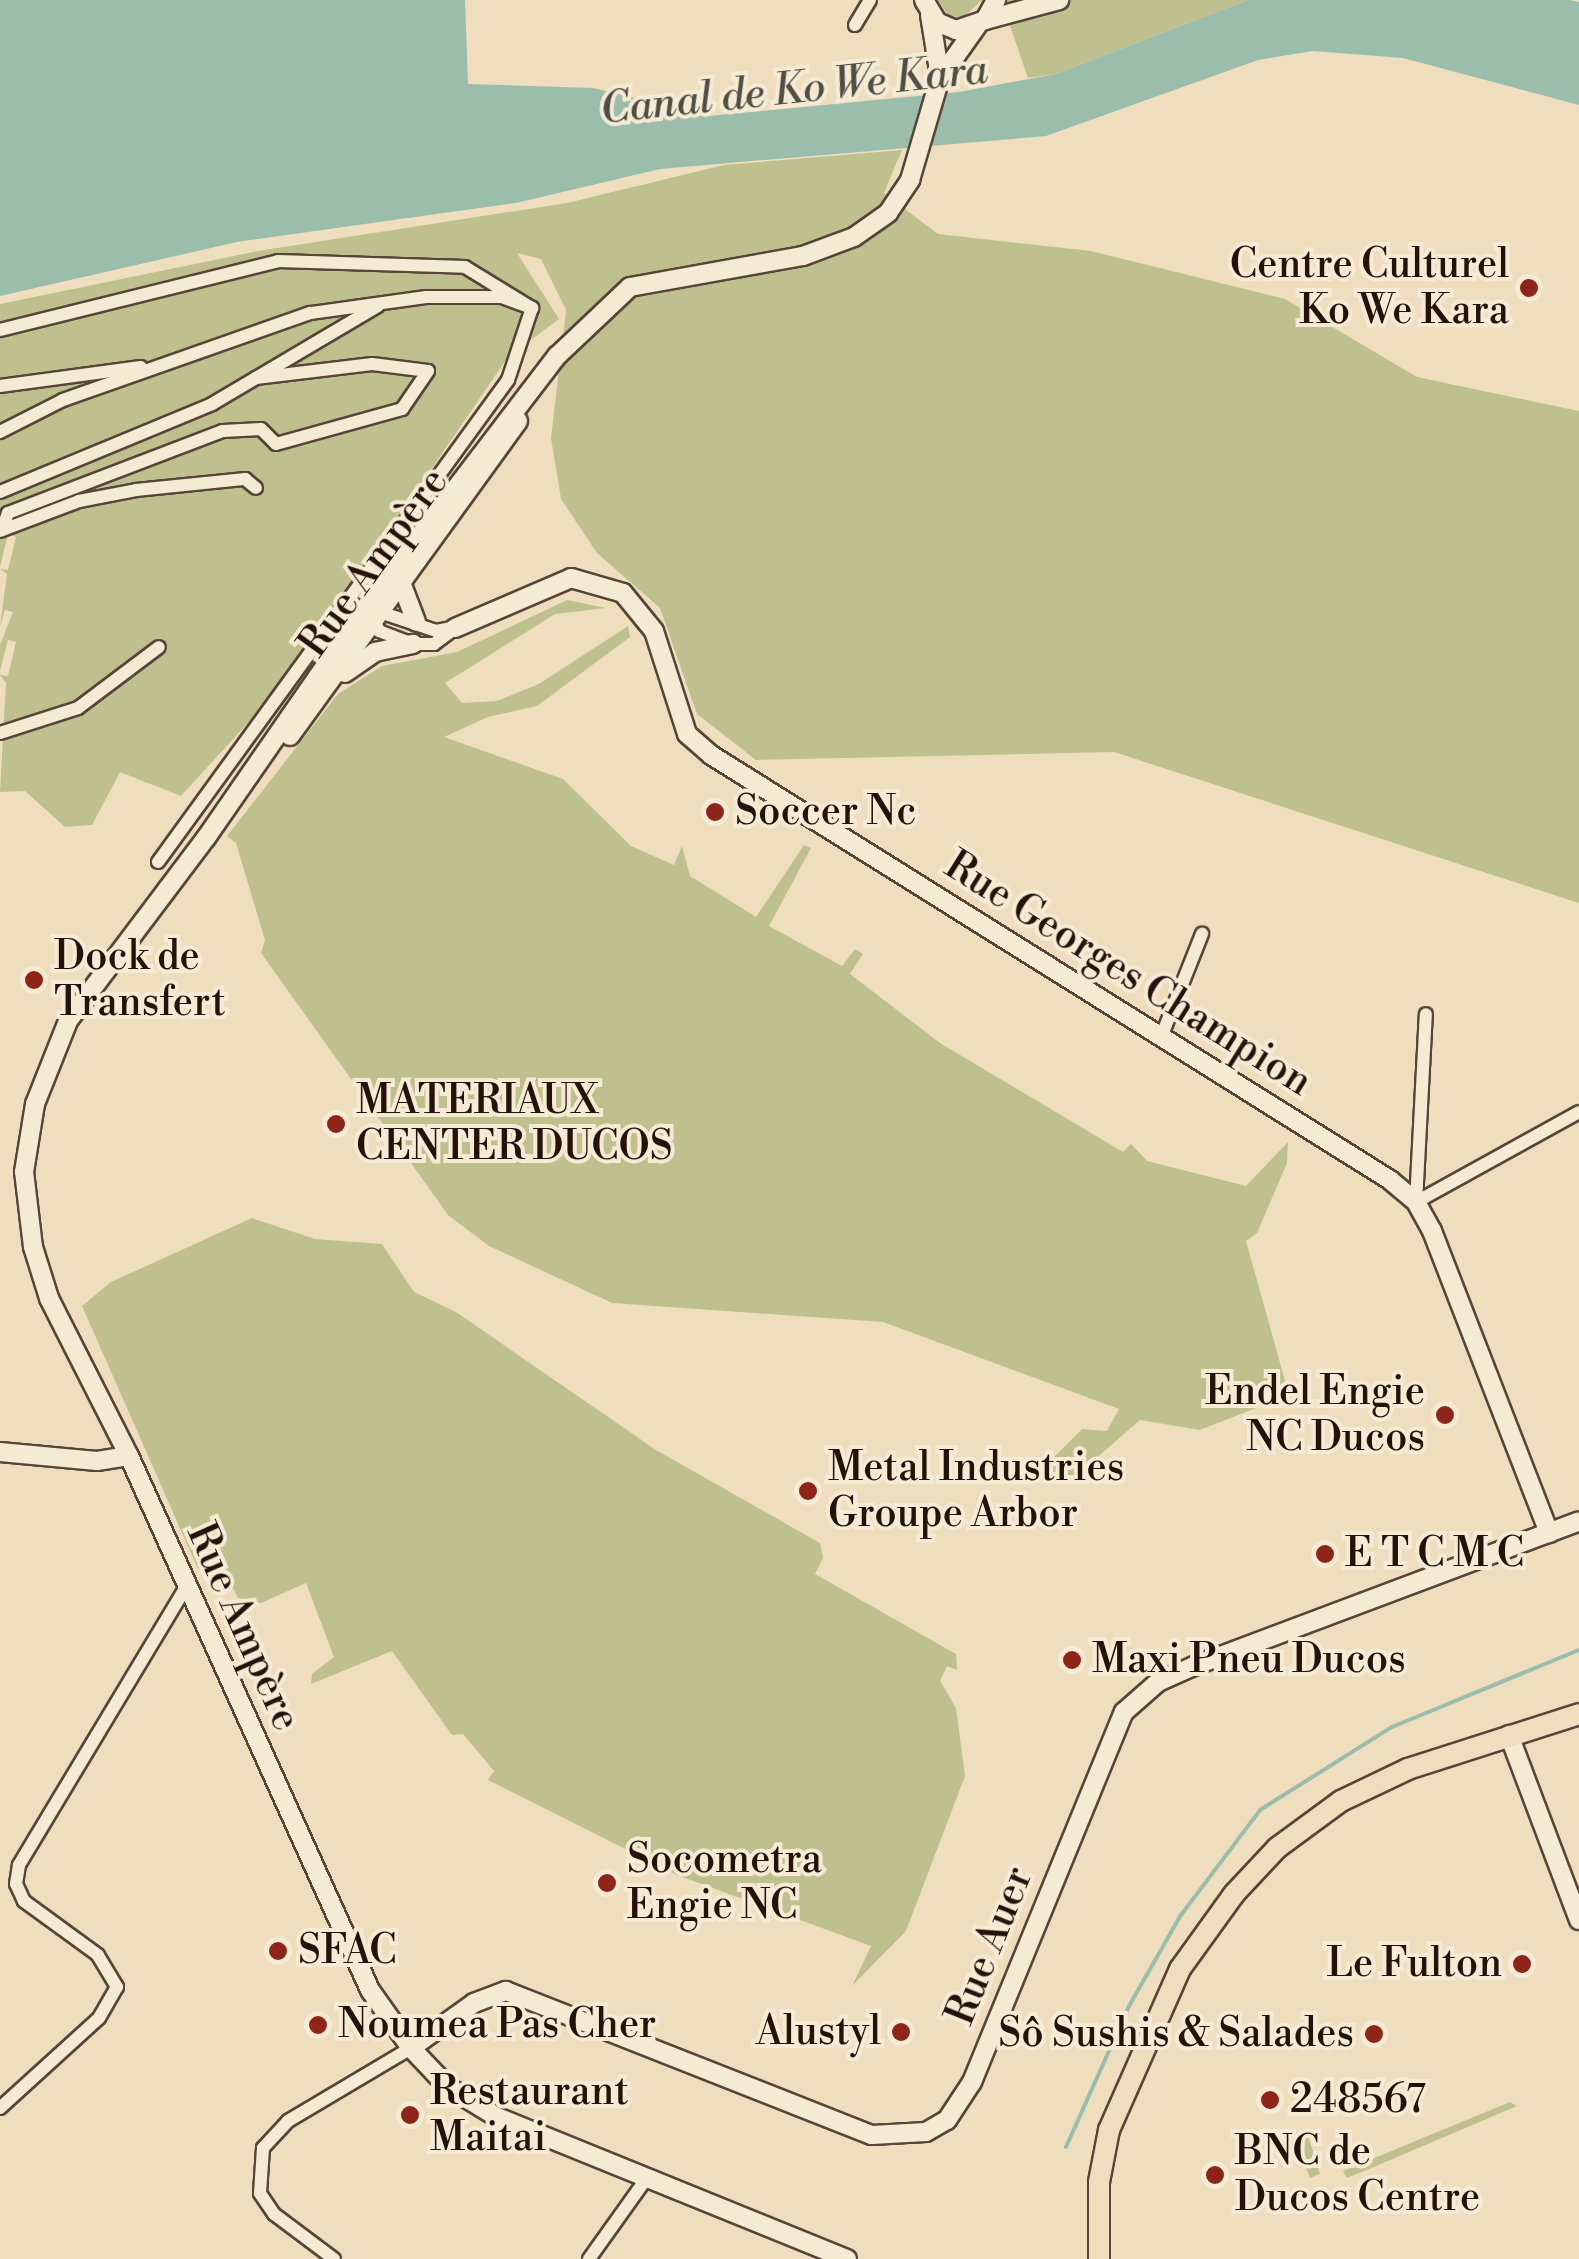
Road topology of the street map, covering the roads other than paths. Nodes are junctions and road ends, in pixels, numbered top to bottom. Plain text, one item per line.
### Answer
1 (870, 0) edge
2 (996, 0) edge
3 (1059, 0) edge
4 (927, 7) edge
5 (981, 23) junction
6 (855, 25) dead end
7 (937, 84) junction
8 (384, 303) junction
9 (532, 308) junction
10 (0, 330) edge
11 (558, 356) junction
12 (166, 363) junction
13 (256, 378) junction
14 (0, 386) edge
15 (0, 432) edge
16 (256, 488) dead end
17 (452, 490) junction
18 (0, 492) edge
19 (1, 531) edge
20 (402, 585) junction
21 (376, 616) junction
22 (416, 620) junction
23 (455, 628) junction
24 (348, 633) junction
25 (413, 644) junction
26 (159, 647) dead end
27 (325, 689) junction
28 (0, 733) edge
29 (234, 800) junction
30 (158, 862) dead end
31 (1202, 934) dead end
32 (1426, 1014) dead end
33 (1162, 1036) junction
34 (1579, 1112) edge
35 (1416, 1202) junction
36 (0, 1452) edge
37 (129, 1456) junction
38 (1579, 1521) edge
39 (1549, 1533) junction
40 (184, 1590) junction
41 (1579, 1714) edge
42 (1509, 1735) junction
43 (1579, 1920) edge
44 (411, 2048) junction
45 (0, 2108) edge
46 (646, 2179) junction
47 (334, 2259) edge
48 (589, 2259) edge
49 (847, 2259) edge
50 (1099, 2259) edge

1 - 6 street
2 - 5 main road
3 - 5 main road
4 - 5 main road
4 - 7 main road
5 - 7 main road
7 - 11 main road, Rue Ampère
8 - 9 street
8 - 12 street
8 - 13 street
9 - 10 street
9 - 30 street
11 - 17 main road, Rue Ampère
11 - 20 main road, Rue Ampère
12 - 14 street
12 - 15 street
13 - 18 street
13 - 19 street
16 - 19 street
17 - 21 street
17 - 24 main road, Rue Ampère
20 - 21 main road, Rue Ampère
20 - 22 main road
21 - 22 street
21 - 24 street
21 - 25 street
21 - 27 main road, Rue Ampère
22 - 23 street
23 - 25 street, Rue Georges Champion
23 - 33 main road, Rue Georges Champion
24 - 29 main road, Rue Ampère
25 - 27 main road
26 - 28 street
27 - 29 main road, Rue Ampère
29 - 37 main road, Rue Ampère
31 - 33 street
32 - 35 street
33 - 35 main road, Rue Georges Champion
34 - 35 street
35 - 39 main road
36 - 37 main road
37 - 40 main road, Rue Ampère
38 - 39 main road, Rue Auer
39 - 44 main road, Rue Auer
40 - 44 main road, Rue Ampère
40 - 45 street
41 - 42 main road
42 - 43 main road
42 - 50 main road
44 - 46 main road, Rue Ampère
44 - 47 street
46 - 48 street
46 - 49 main road, Rue Ampère

